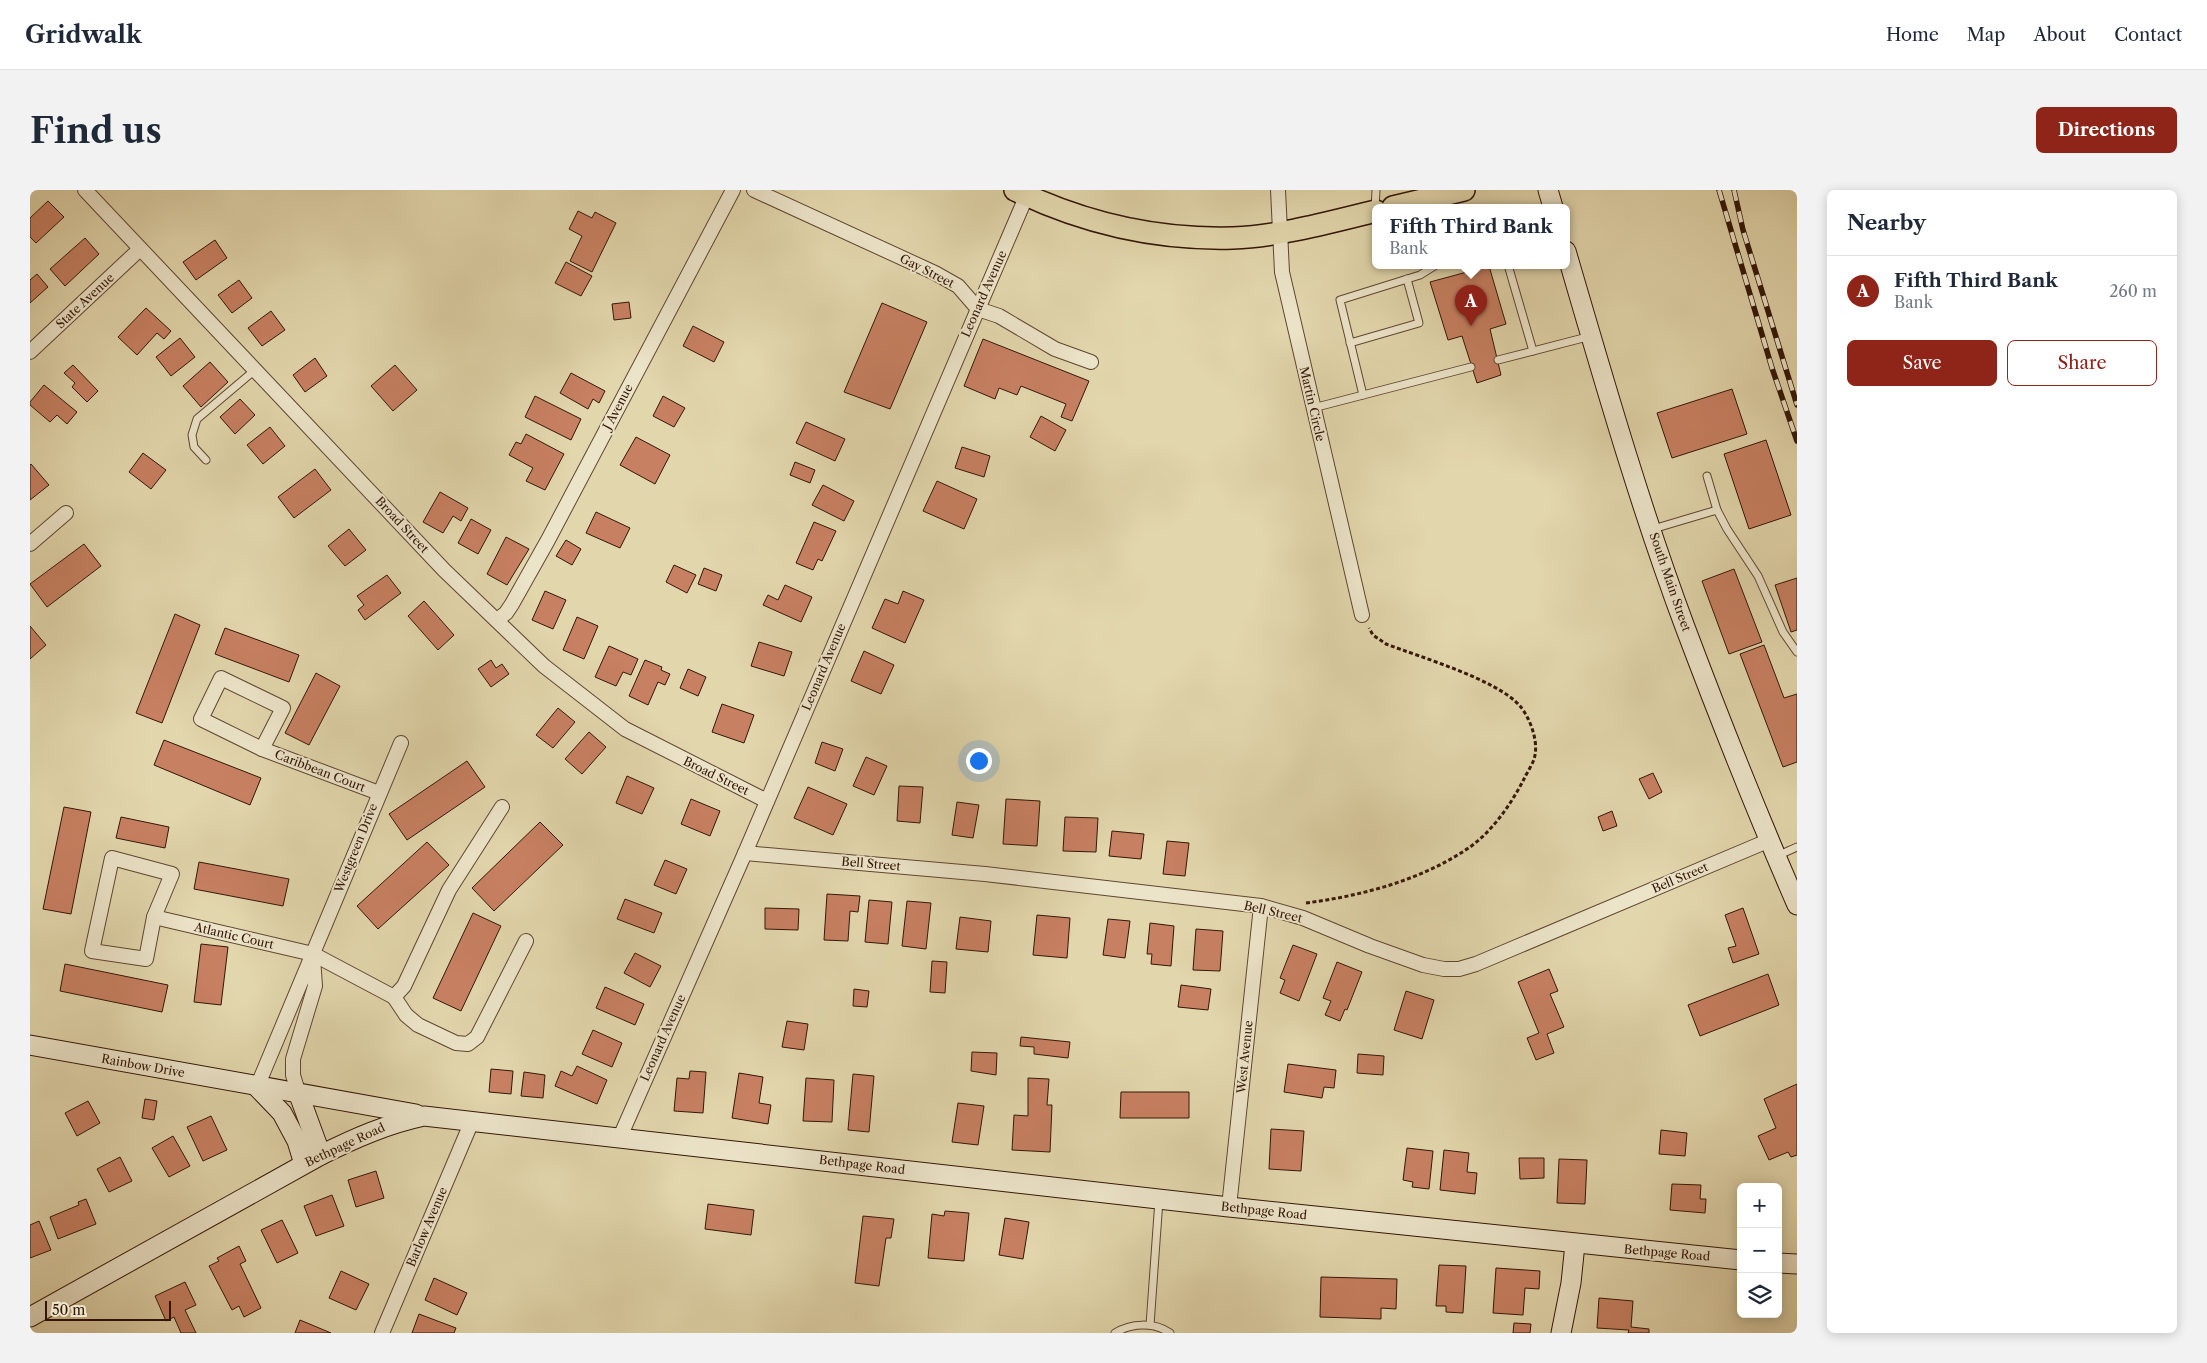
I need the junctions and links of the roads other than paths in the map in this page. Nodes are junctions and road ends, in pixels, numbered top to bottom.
1 (85, 190) edge
2 (733, 190) edge
3 (754, 190) edge
4 (1278, 190) edge
5 (1376, 190) edge
6 (1462, 190) edge
7 (1548, 190) edge
8 (1024, 192) edge
9 (1380, 204) edge
10 (1405, 204) edge
11 (1552, 204) edge
12 (1372, 212) edge
13 (1279, 232) junction
14 (140, 249) junction
15 (1570, 265) edge
16 (1430, 269) edge
17 (1509, 269) edge
18 (1407, 279) junction
19 (978, 309) junction
20 (1591, 336) junction
21 (1350, 344) junction
22 (1533, 351) junction
23 (30, 352) edge
24 (1498, 360) dead end
25 (1092, 362) dead end
26 (1471, 367) dead end
27 (256, 369) junction
28 (1363, 395) junction
29 (1313, 408) junction
30 (206, 460) dead end
31 (1707, 476) dead end
32 (1717, 510) junction
33 (66, 513) dead end
34 (1652, 529) junction
35 (30, 544) edge
36 (1362, 615) road end
37 (497, 620) junction
38 (1797, 652) edge
39 (401, 743) dead end
40 (262, 749) junction
41 (379, 793) junction
42 (767, 801) junction
43 (502, 807) dead end
44 (1797, 847) edge
45 (1773, 848) junction
46 (744, 853) junction
47 (1797, 905) edge
48 (1261, 906) junction
49 (154, 917) junction
50 (526, 941) dead end
51 (313, 954) junction
52 (394, 996) junction
53 (30, 1046) edge
54 (257, 1087) junction
55 (298, 1095) junction
56 (424, 1116) junction
57 (472, 1121) junction
58 (620, 1137) junction
59 (313, 1159) junction
60 (1159, 1199) junction
61 (1229, 1207) junction
62 (1575, 1244) junction
63 (1737, 1260) edge
64 (1782, 1263) edge
65 (1797, 1264) edge
66 (30, 1317) edge
67 (1150, 1325) junction
68 (382, 1333) edge
69 (1115, 1333) edge
70 (1170, 1333) edge
71 (1561, 1333) edge

1 - 14 street, Broad Street
2 - 37 street, J Avenue
3 - 19 street, Gay Street
4 - 13 street, Martin Circle
5 - 9 lane
6 - 10 main road
7 - 11 main road
8 - 13 main road
8 - 19 street, Leonard Avenue
12 - 13 main road
13 - 29 street, Martin Circle
14 - 23 street, State Avenue
14 - 27 street, Broad Street
15 - 20 main road, South Main Street
16 - 18 lane
17 - 22 lane
18 - 21 lane
18 - 21 lane
19 - 25 street, Gay Street
19 - 42 street, Leonard Avenue
20 - 22 lane
20 - 34 main road, South Main Street
21 - 28 lane
22 - 24 lane
26 - 28 lane
27 - 30 lane
27 - 37 street, Broad Street
28 - 29 lane
29 - 36 street, Martin Circle
31 - 32 lane
32 - 34 lane
32 - 38 lane
33 - 35 street
34 - 45 main road, South Main Street
37 - 42 street, Broad Street
39 - 41 street, Westgreen Drive
40 - 40 street, Caribbean Court
40 - 41 street, Caribbean Court
41 - 51 street, Westgreen Drive
42 - 46 street, Leonard Avenue
43 - 52 street
44 - 45 lane
45 - 47 main road, South Main Street
45 - 48 street, Bell Street
46 - 48 street, Bell Street
46 - 58 street, Leonard Avenue
48 - 61 street, West Avenue
49 - 49 street
49 - 51 street, Atlantic Court
50 - 52 street
51 - 52 street, Atlantic Court
51 - 54 street, Westgreen Drive
51 - 55 street, Westgreen Drive
53 - 54 main road, Rainbow Drive
54 - 55 main road, Rainbow Drive
54 - 59 main road
55 - 56 main road, Rainbow Drive
55 - 59 main road
56 - 57 main road, Bethpage Road
56 - 59 main road, Bethpage Road
57 - 58 main road, Bethpage Road
57 - 68 street, Barlow Avenue
58 - 60 main road, Bethpage Road
59 - 66 main road, Bethpage Road
60 - 61 main road, Bethpage Road
60 - 67 lane
61 - 62 main road, Bethpage Road
62 - 63 main road, Bethpage Road
62 - 71 main road
64 - 65 main road
67 - 69 lane
67 - 70 lane

